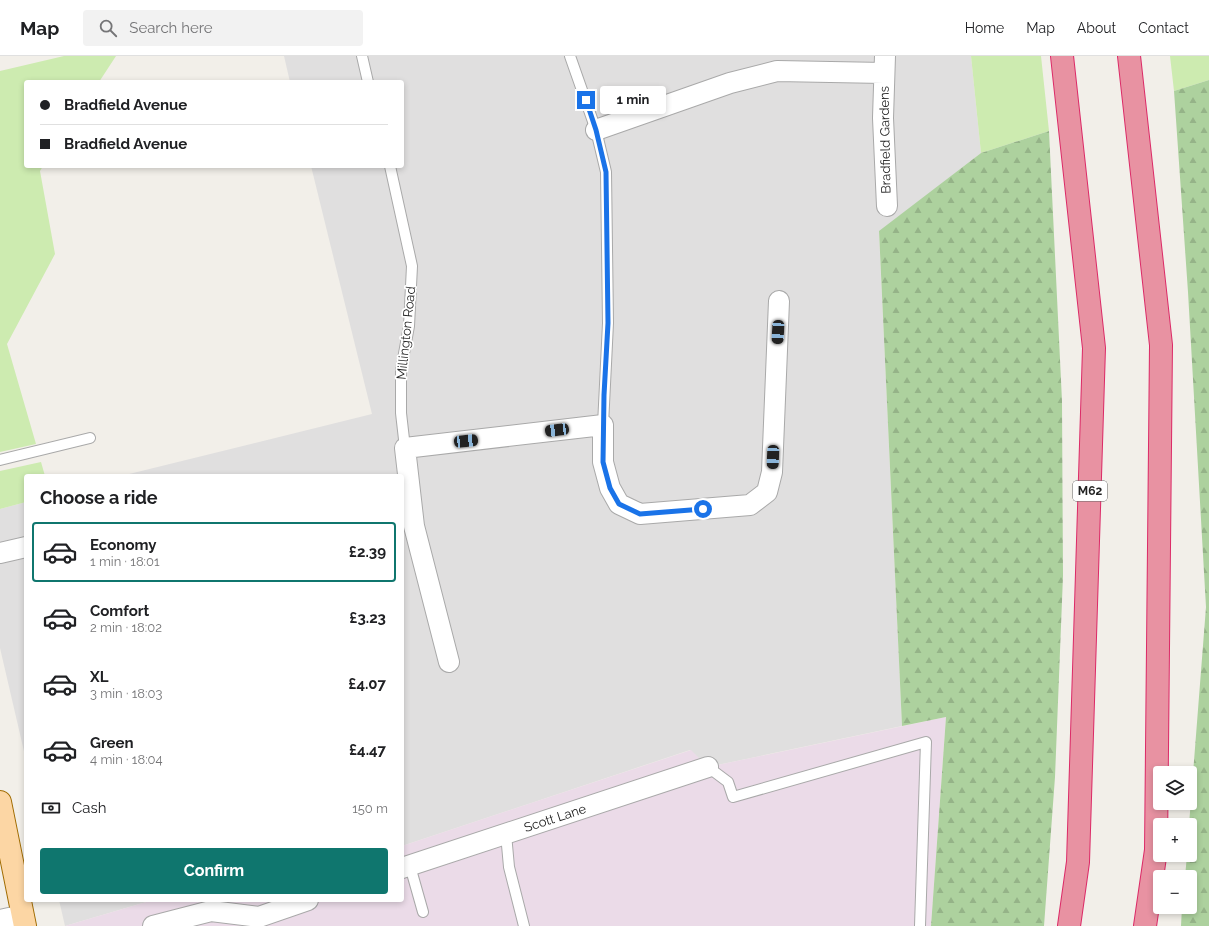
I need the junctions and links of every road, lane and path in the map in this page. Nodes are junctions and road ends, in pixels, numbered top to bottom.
1 (362, 56) edge
2 (570, 56) edge
3 (1062, 56) edge
4 (1129, 56) edge
5 (885, 65) edge
6 (368, 80) edge
7 (596, 130) junction
8 (390, 168) edge
9 (887, 206) dead end
10 (779, 301) dead end
11 (603, 425) junction
12 (90, 438) dead end
13 (405, 448) junction
14 (0, 460) edge
15 (408, 527) edge
16 (24, 547) edge
17 (0, 552) edge
18 (449, 662) dead end
19 (708, 767) joint
20 (0, 802) edge
21 (506, 834) junction
22 (406, 867) edge
23 (303, 902) edge
24 (423, 912) dead end
25 (0, 920) edge
26 (24, 920) edge
27 (260, 921) edge
28 (153, 926) edge
29 (524, 926) edge
30 (920, 926) edge
31 (1068, 926) edge
32 (1145, 926) edge

1 - 6 lane
2 - 7 lane
3 - 31 highway, M62
4 - 32 highway
5 - 7 street, Bradfield Gardens
5 - 9 street, Bradfield Gardens
7 - 11 lane
8 - 13 lane, Millington Road
10 - 11 street
11 - 13 street
12 - 14 lane
13 - 15 street, Millington Road
15 - 18 street, Millington Road
16 - 17 street
19 - 21 street, Scott Lane
19 - 30 lane
20 - 26 main road
21 - 22 street, Scott Lane
21 - 29 lane
22 - 24 lane
23 - 27 street
25 - 26 street
27 - 28 street

